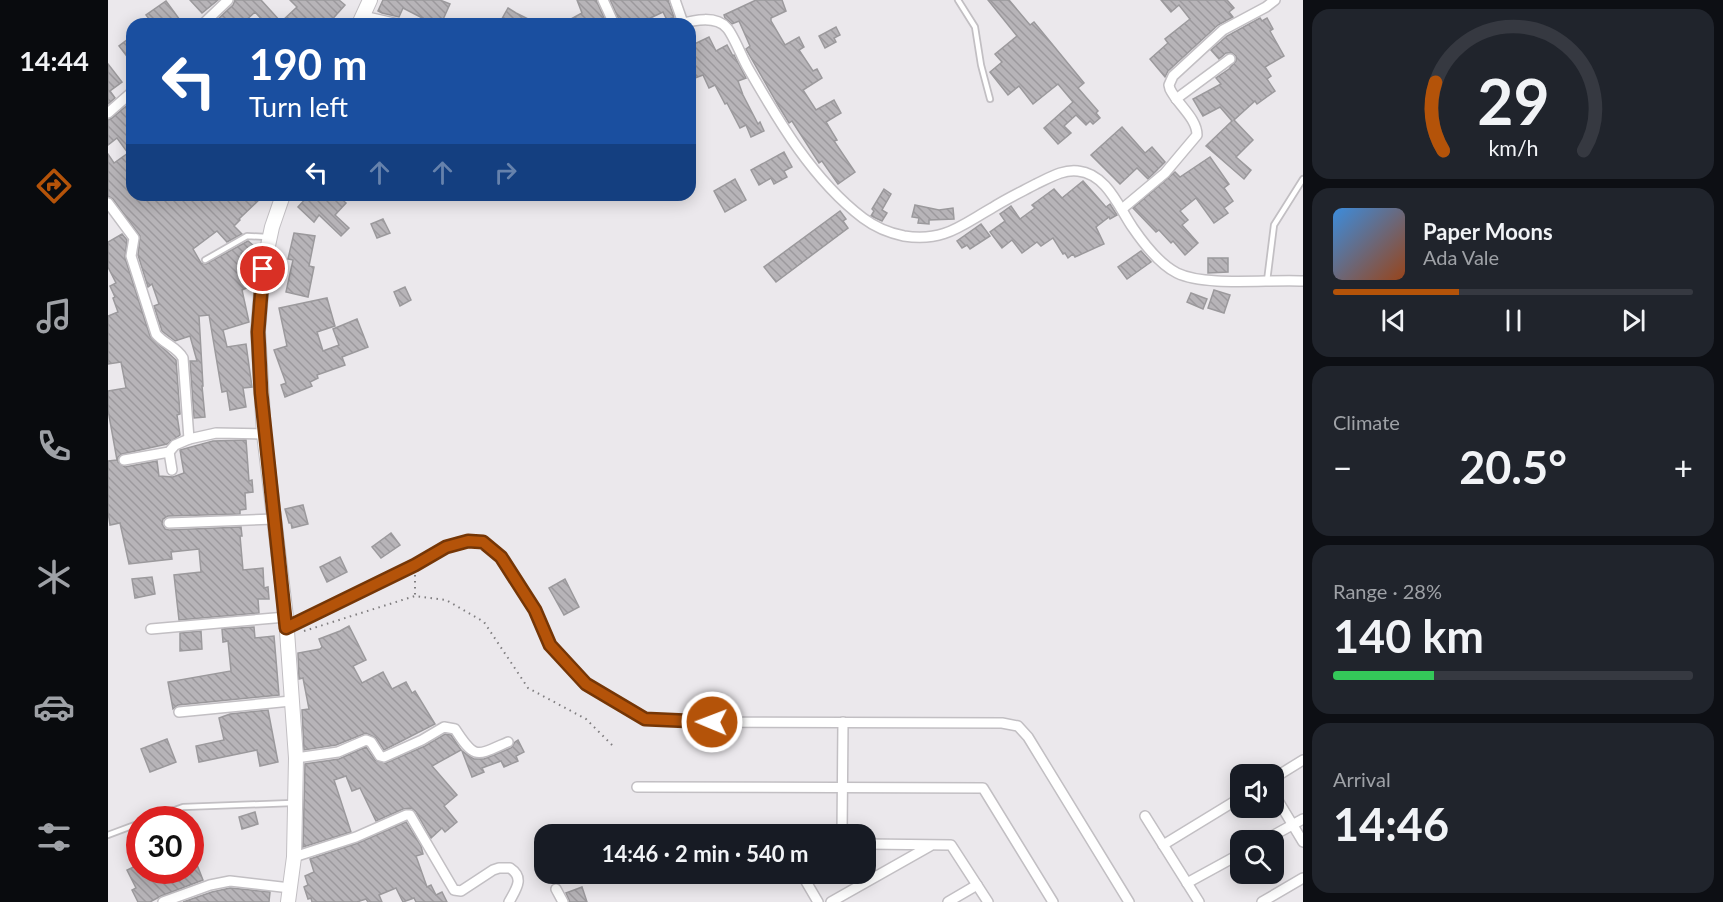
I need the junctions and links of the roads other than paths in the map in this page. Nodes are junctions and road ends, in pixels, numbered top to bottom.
1 (228, 0) edge
2 (370, 0) edge
3 (603, 0) edge
4 (675, 0) edge
5 (958, 0) edge
6 (1275, 0) edge
7 (209, 18) edge
8 (362, 18) edge
9 (611, 18) edge
10 (680, 18) edge
11 (696, 20) edge
12 (1230, 59) dead end
13 (990, 99) dead end
14 (1176, 99) junction
15 (126, 102) edge
16 (108, 113) edge
17 (1303, 179) edge
18 (281, 201) edge
19 (108, 203) edge
20 (1122, 209) junction
21 (269, 237) junction
22 (205, 260) dead end
23 (1266, 281) junction
24 (1303, 281) edge
25 (264, 434) junction
26 (189, 439) junction
27 (169, 452) junction
28 (124, 460) dead end
29 (172, 470) dead end
30 (274, 519) junction
31 (169, 523) dead end
32 (286, 627) junction
33 (151, 629) dead end
34 (291, 701) junction
35 (178, 712) dead end
36 (843, 722) junction
37 (508, 742) dead end
38 (296, 758) junction
39 (1303, 760) edge
40 (1284, 772) edge
41 (637, 787) dead end
42 (843, 788) junction
43 (295, 802) junction
44 (1230, 804) edge
45 (204, 806) edge
46 (1284, 810) edge
47 (1146, 816) dead end
48 (1303, 819) edge
49 (842, 824) edge
50 (1293, 825) junction
51 (126, 828) edge
52 (1284, 830) edge
53 (108, 835) edge
54 (1303, 842) edge
55 (876, 844) edge
56 (932, 845) junction
57 (1163, 845) junction
58 (294, 857) junction
59 (1230, 860) edge
60 (1303, 878) edge
61 (807, 884) edge
62 (1187, 884) junction
63 (977, 885) junction
64 (556, 889) dead end
65 (289, 895) edge
66 (163, 902) edge
67 (509, 902) edge
68 (562, 902) edge
69 (818, 902) edge
70 (831, 902) edge
71 (948, 902) edge
72 (988, 902) edge
73 (1053, 902) edge
74 (1129, 902) edge
75 (1199, 902) edge
76 (1262, 902) edge

1 - 7 street
2 - 8 main road
3 - 9 street
4 - 10 street
5 - 13 lane
6 - 14 street
11 - 20 street
12 - 14 street
14 - 20 street
15 - 16 street
17 - 23 lane
18 - 21 main road
19 - 26 street
20 - 23 street
21 - 22 lane
21 - 25 main road
23 - 24 street
25 - 26 street
25 - 30 main road
26 - 27 street
27 - 28 street
27 - 29 street
30 - 31 street
30 - 32 main road
32 - 33 street
32 - 34 main road
32 - 36 street
34 - 35 street
34 - 38 main road
36 - 42 street
36 - 74 street
37 - 38 street
38 - 43 main road
39 - 40 street
41 - 42 street
42 - 49 street
42 - 73 street
43 - 45 lane
43 - 58 main road
44 - 57 street
46 - 50 street
47 - 57 street
48 - 50 street
50 - 52 street
50 - 54 street
51 - 53 lane
55 - 56 street
56 - 63 street
56 - 70 street
57 - 62 street
58 - 65 main road
58 - 67 street
59 - 62 street
60 - 76 street
61 - 69 street
62 - 75 street
63 - 71 street
63 - 72 street
64 - 68 street
65 - 66 street

